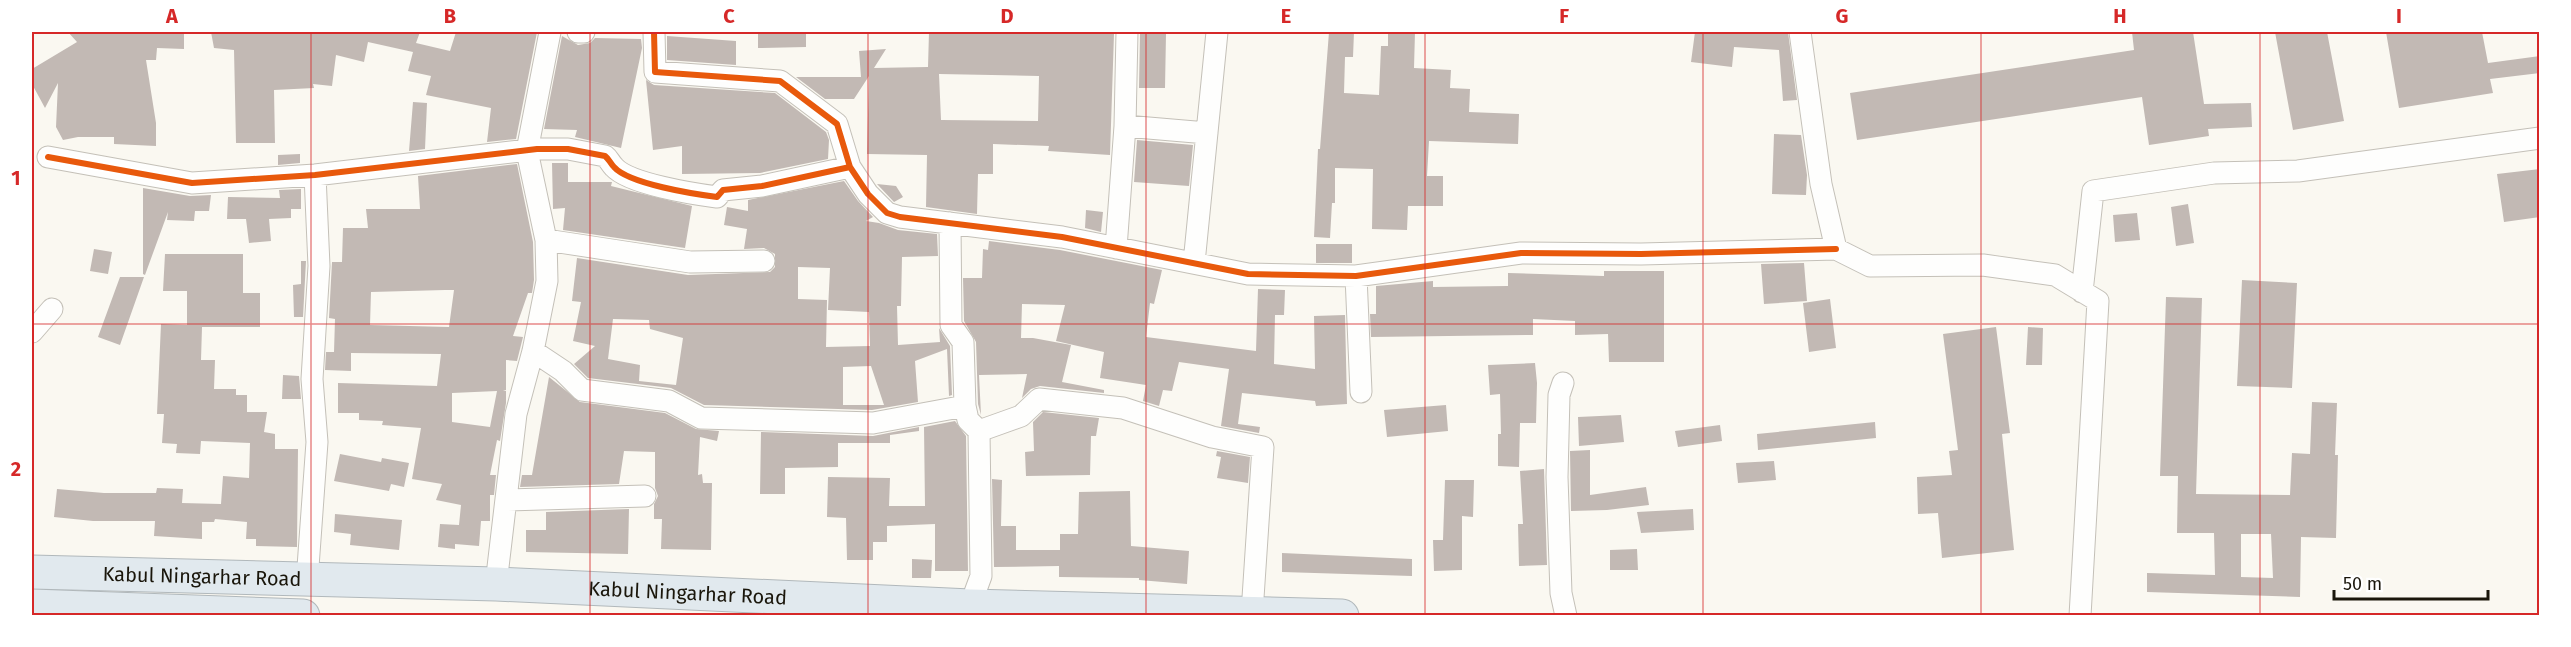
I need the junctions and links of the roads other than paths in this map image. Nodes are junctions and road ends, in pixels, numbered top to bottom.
1 (550, 32) edge
2 (578, 32) edge
3 (584, 32) edge
4 (654, 32) edge
5 (1127, 32) edge
6 (1217, 32) edge
7 (1800, 32) edge
8 (1125, 126) junction
9 (1207, 134) junction
10 (2540, 138) edge
11 (527, 151) junction
12 (48, 157) dead end
13 (850, 167) junction
14 (315, 175) junction
15 (950, 223) junction
16 (546, 240) junction
17 (1116, 248) junction
18 (1836, 249) junction
19 (764, 261) dead end
20 (1194, 263) junction
21 (1356, 276) junction
22 (2082, 292) junction
23 (52, 309) dead end
24 (32, 332) edge
25 (534, 351) junction
26 (1563, 383) dead end
27 (1361, 392) dead end
28 (965, 406) junction
29 (979, 431) junction
30 (645, 496) dead end
31 (506, 500) junction
32 (32, 572) edge
33 (307, 581) junction
34 (496, 584) junction
35 (32, 606) edge
36 (970, 606) junction
37 (97, 612) edge
38 (1252, 613) junction
39 (303, 615) edge
40 (1342, 615) edge
41 (1566, 615) edge
42 (2080, 615) edge

1 - 11 street
2 - 3 street
4 - 13 street
5 - 8 street
6 - 9 street
7 - 18 street
8 - 9 street
8 - 17 street
9 - 20 street
10 - 22 street
11 - 13 street
11 - 14 street
11 - 16 street
12 - 14 street
13 - 15 street
14 - 33 street
15 - 17 street
15 - 28 street
16 - 19 street
16 - 25 street
17 - 20 street
18 - 21 street
18 - 22 street
20 - 21 street
21 - 27 street
22 - 42 street
23 - 24 street
25 - 28 street
25 - 31 street
26 - 41 street
28 - 29 street
29 - 36 street
29 - 38 street
30 - 31 street
31 - 34 street
32 - 33 highway, Kabul Ningarhar Road
33 - 34 highway, Kabul Ningarhar Road
34 - 36 highway, Kabul Ningarhar Road
35 - 37 highway, Kabul Ningarhar Road
36 - 38 highway, Kabul Ningarhar Road
37 - 39 highway, Kabul Ningarhar Road
38 - 40 highway, Kabul Ningarhar Road

